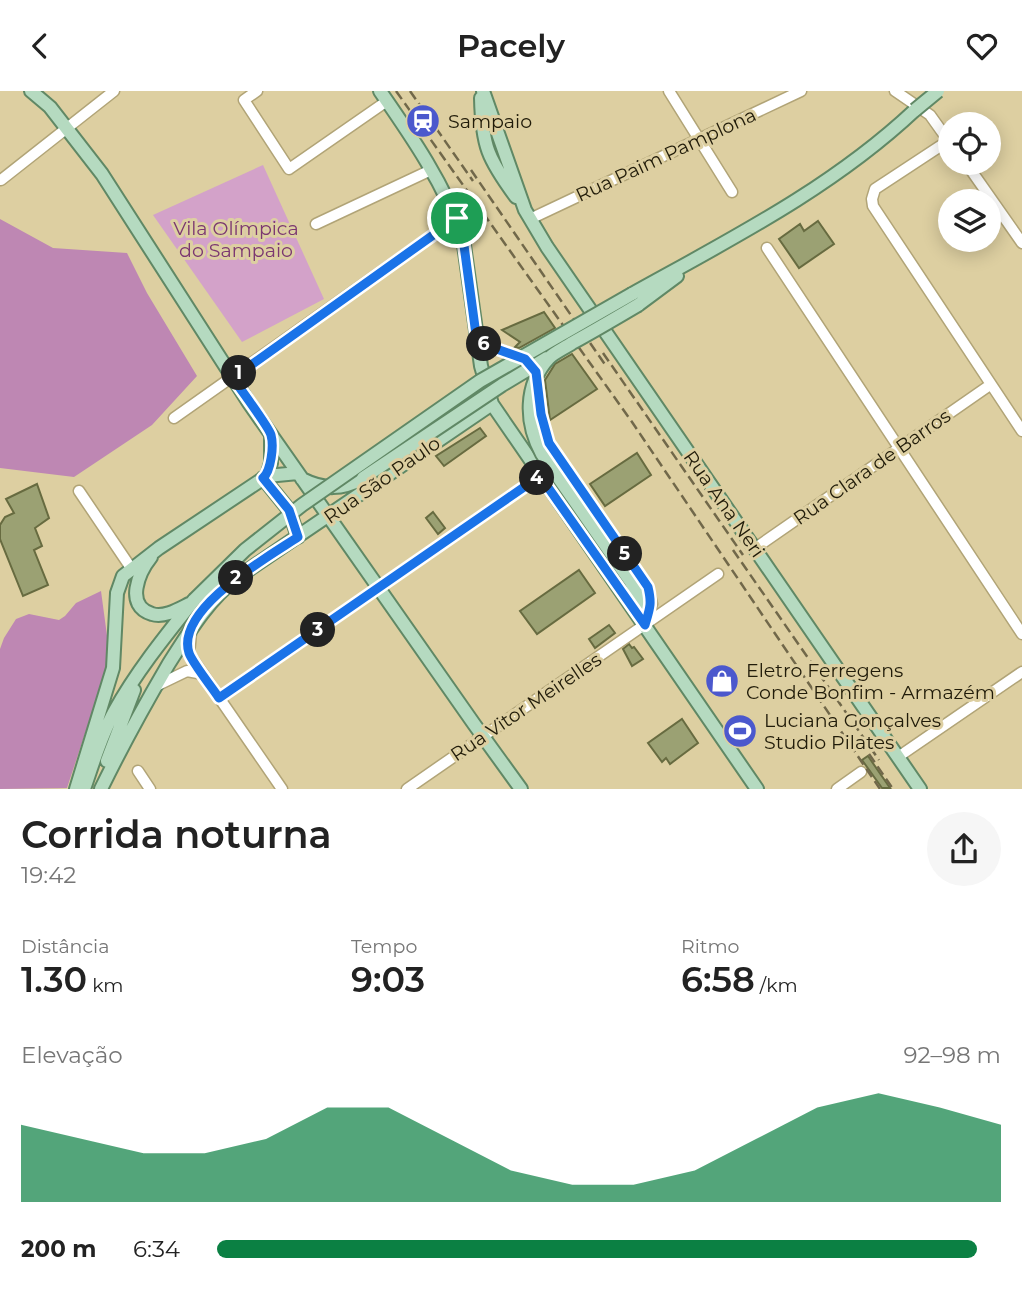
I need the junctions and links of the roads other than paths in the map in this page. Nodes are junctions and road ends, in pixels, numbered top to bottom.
1 (31, 91) edge
2 (114, 91) edge
3 (257, 91) edge
4 (482, 91) edge
5 (668, 91) edge
6 (801, 91) edge
7 (895, 91) edge
8 (929, 91) edge
9 (938, 91) edge
10 (383, 96) edge
11 (915, 110) junction
12 (938, 126) edge
13 (67, 128) junction
14 (700, 141) junction
15 (938, 149) edge
16 (431, 170) junction
17 (974, 175) edge
18 (1, 180) edge
19 (732, 192) dead end
20 (527, 214) junction
21 (457, 218) junction
22 (316, 224) dead end
23 (1022, 243) edge
24 (766, 248) dead end
25 (635, 299) junction
26 (477, 342) junction
27 (550, 356) junction
28 (233, 378) junction
29 (990, 385) junction
30 (492, 404) junction
31 (174, 418) dead end
32 (1022, 431) edge
33 (271, 434) junction
34 (900, 448) junction
35 (300, 476) junction
36 (540, 476) junction
37 (265, 477) junction
38 (79, 491) dead end
39 (328, 517) junction
40 (298, 537) junction
41 (159, 548) junction
42 (754, 549) junction
43 (131, 568) junction
44 (718, 574) dead end
45 (379, 589) junction
46 (194, 601) junction
47 (646, 620) junction
48 (192, 628) junction
49 (1022, 634) edge
50 (143, 668) junction
51 (1022, 672) edge
52 (203, 674) junction
53 (156, 686) junction
54 (219, 698) junction
55 (483, 737) junction
56 (898, 757) junction
57 (138, 771) dead end
58 (861, 772) dead end
59 (76, 789) edge
60 (84, 789) edge
61 (100, 789) edge
62 (150, 789) edge
63 (282, 789) edge
64 (407, 789) edge
65 (522, 789) edge
66 (757, 789) edge
67 (837, 789) edge
68 (920, 789) edge

1 - 13 main road
2 - 13 street
3 - 10 street
4 - 20 main road, Rua Ana Neri
5 - 14 street
6 - 14 street, Rua Paim Pamplona
7 - 12 street
8 - 11 main road, bridge
9 - 11 main road, bridge
10 - 16 main road
11 - 25 main road
13 - 18 street
13 - 28 main road
14 - 19 street
14 - 20 street, Rua Paim Pamplona
15 - 29 street
16 - 21 main road
16 - 22 street
17 - 23 street
20 - 42 main road, Rua Ana Neri
21 - 26 main road
21 - 28 street
24 - 34 street
25 - 27 main road, bridge
25 - 46 main road, bridge
26 - 30 main road
26 - 47 street
27 - 35 main road, bridge
27 - 47 main road, bridge
28 - 31 street
28 - 33 main road
29 - 32 street
29 - 34 street, Rua Clara de Barros
30 - 36 main road
30 - 39 main road, Rua São Paulo
33 - 35 main road
33 - 37 main road
34 - 42 street, Rua Clara de Barros
34 - 49 street
35 - 37 main road
35 - 39 main road
36 - 45 street
36 - 47 main road
37 - 40 main road
37 - 41 main road
38 - 43 street
39 - 40 main road, Rua São Paulo
39 - 45 main road
40 - 48 main road, Rua São Paulo
41 - 43 main road
41 - 46 main road
42 - 56 main road, Rua Ana Neri
43 - 59 main road
44 - 47 street, Rua Vitor Meirelles
45 - 54 street
45 - 55 main road
46 - 50 main road
47 - 55 street, Rua Vitor Meirelles
47 - 66 main road
48 - 52 street
48 - 53 main road, Rua São Paulo
50 - 60 main road
50 - 61 main road
51 - 56 street
52 - 53 street
52 - 54 street
53 - 61 main road, Rua São Paulo
54 - 63 street
55 - 64 street, Rua Vitor Meirelles
55 - 65 main road
56 - 68 main road, Rua Ana Neri
57 - 62 street
58 - 67 street

